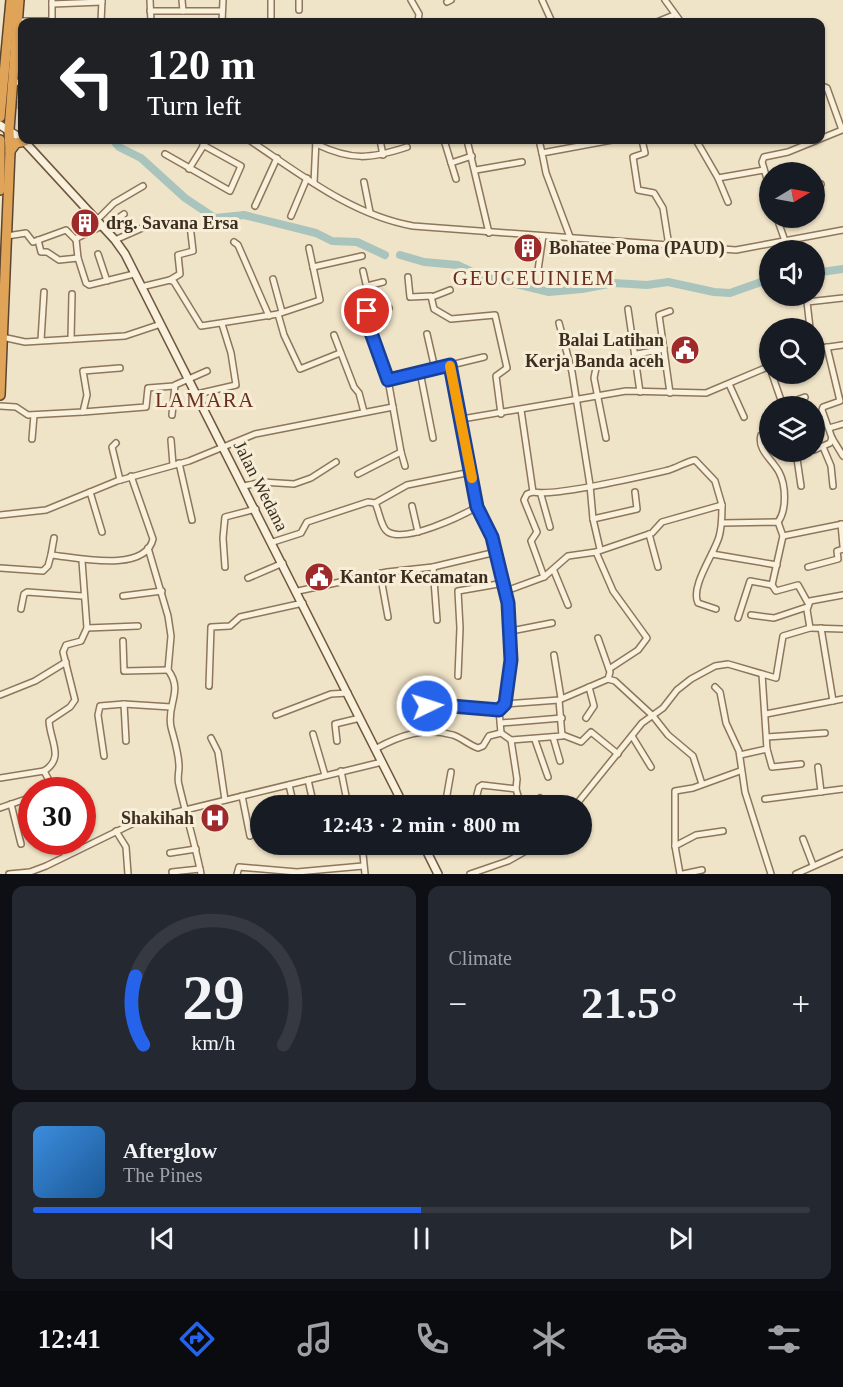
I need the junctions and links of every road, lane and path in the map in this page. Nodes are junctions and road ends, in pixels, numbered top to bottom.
1 (10, 0) edge
2 (19, 0) edge
3 (150, 0) edge
4 (182, 0) edge
5 (223, 0) edge
6 (271, 0) edge
7 (299, 0) edge
8 (411, 0) edge
9 (542, 0) edge
10 (665, 0) edge
11 (102, 1) edge
12 (52, 2) edge
13 (299, 9) dead end
14 (150, 11) junction
15 (183, 11) junction
16 (222, 11) junction
17 (674, 15) junction
18 (18, 18) edge
19 (52, 18) edge
20 (101, 18) edge
21 (151, 18) edge
22 (222, 18) edge
23 (271, 18) edge
24 (418, 18) edge
25 (550, 18) edge
26 (667, 18) edge
27 (677, 18) edge
28 (18, 21) edge
29 (4, 31) edge
30 (9, 84) junction
31 (18, 84) edge
32 (825, 88) edge
33 (4, 111) edge
34 (4, 127) edge
35 (843, 131) edge
36 (18, 136) edge
37 (825, 138) edge
38 (0, 140) edge
39 (18, 142) edge
40 (28, 144) edge
41 (203, 144) edge
42 (209, 144) edge
43 (255, 144) edge
44 (316, 144) edge
45 (320, 144) edge
46 (381, 144) edge
47 (445, 144) edge
48 (468, 144) edge
49 (540, 144) edge
50 (590, 144) edge
51 (643, 144) edge
52 (698, 144) edge
53 (809, 144) edge
54 (407, 147) dead end
55 (10, 151) junction
56 (542, 153) junction
57 (165, 154) dead end
58 (383, 155) junction
59 (472, 156) junction
60 (277, 158) junction
61 (522, 162) dead end
62 (764, 162) edge
63 (451, 163) junction
64 (189, 169) junction
65 (476, 170) junction
66 (759, 171) edge
67 (0, 173) edge
68 (307, 178) junction
69 (718, 178) junction
70 (456, 179) dead end
71 (364, 182) dead end
72 (314, 183) junction
73 (143, 186) dead end
74 (0, 190) edge
75 (728, 202) dead end
76 (255, 206) dead end
77 (370, 212) junction
78 (124, 214) dead end
79 (291, 216) dead end
80 (96, 220) junction
81 (149, 225) dead end
82 (190, 225) dead end
83 (103, 227) junction
84 (843, 230) edge
85 (489, 233) junction
86 (7, 236) junction
87 (543, 236) junction
88 (570, 237) junction
89 (76, 239) junction
90 (38, 240) junction
91 (115, 240) junction
92 (789, 240) edge
93 (234, 242) dead end
94 (669, 246) junction
95 (759, 246) edge
96 (309, 248) dead end
97 (98, 254) dead end
98 (362, 256) dead end
99 (78, 258) junction
100 (313, 267) junction
101 (538, 270) dead end
102 (363, 271) dead end
103 (135, 274) junction
104 (408, 277) dead end
105 (273, 279) dead end
106 (170, 280) junction
107 (107, 281) junction
108 (383, 282) dead end
109 (367, 286) junction
110 (141, 287) junction
111 (450, 290) dead end
112 (44, 292) dead end
113 (72, 294) dead end
114 (432, 297) junction
115 (843, 298) edge
116 (389, 308) dead end
117 (628, 309) dead end
118 (372, 310) junction
119 (670, 311) dead end
120 (280, 313) junction
121 (269, 315) junction
122 (809, 318) edge
123 (559, 323) dead end
124 (161, 324) junction
125 (222, 324) junction
126 (427, 334) dead end
127 (334, 335) dead end
128 (2, 337) junction
129 (71, 339) junction
130 (41, 340) junction
131 (843, 345) edge
132 (827, 347) joint
133 (664, 350) junction
134 (340, 353) junction
135 (637, 354) junction
136 (484, 357) dead end
137 (597, 363) dead end
138 (450, 365) junction
139 (120, 368) dead end
140 (435, 369) junction
141 (759, 370) edge
142 (207, 371) dead end
143 (420, 372) junction
144 (189, 378) junction
145 (388, 380) junction
146 (729, 384) junction
147 (174, 386) junction
148 (640, 392) junction
149 (670, 393) junction
150 (197, 394) junction
151 (0, 395) edge
152 (597, 396) junction
153 (577, 399) junction
154 (0, 406) edge
155 (393, 407) junction
156 (521, 410) junction
157 (82, 412) junction
158 (364, 412) junction
159 (501, 414) junction
160 (34, 415) junction
161 (172, 415) dead end
162 (744, 417) dead end
163 (462, 419) junction
164 (843, 424) edge
165 (829, 428) junction
166 (433, 438) dead end
167 (606, 438) dead end
168 (832, 438) junction
169 (32, 439) dead end
170 (171, 440) dead end
171 (116, 443) dead end
172 (825, 445) edge
173 (224, 448) junction
174 (401, 452) junction
175 (825, 452) edge
176 (843, 456) edge
177 (336, 462) dead end
178 (771, 462) edge
179 (800, 462) edge
180 (176, 464) junction
181 (405, 466) dead end
182 (471, 472) junction
183 (358, 474) dead end
184 (131, 476) junction
185 (120, 480) junction
186 (590, 485) junction
187 (244, 486) junction
188 (801, 486) dead end
189 (833, 486) dead end
190 (90, 492) junction
191 (533, 492) junction
192 (635, 492) dead end
193 (541, 495) junction
194 (375, 503) junction
195 (722, 505) junction
196 (412, 506) dead end
197 (477, 507) junction
198 (256, 509) junction
199 (0, 515) edge
200 (592, 519) junction
201 (192, 520) dead end
202 (778, 522) junction
203 (722, 523) junction
204 (842, 524) edge
205 (550, 527) dead end
206 (102, 532) dead end
207 (418, 532) junction
208 (649, 534) junction
209 (783, 536) junction
210 (54, 538) dead end
211 (273, 542) junction
212 (843, 547) edge
213 (148, 548) junction
214 (598, 550) junction
215 (496, 552) junction
216 (712, 554) junction
217 (51, 555) junction
218 (82, 561) junction
219 (283, 563) junction
220 (777, 565) junction
221 (0, 567) edge
222 (225, 567) dead end
223 (433, 567) junction
224 (658, 567) dead end
225 (808, 567) dead end
226 (554, 571) junction
227 (380, 573) junction
228 (544, 577) junction
229 (248, 578) dead end
230 (504, 583) junction
231 (772, 585) junction
232 (162, 591) junction
233 (298, 591) junction
234 (506, 591) junction
235 (82, 596) junction
236 (123, 596) dead end
237 (843, 596) edge
238 (303, 603) junction
239 (568, 605) dead end
240 (807, 605) junction
241 (21, 609) dead end
242 (717, 609) dead end
243 (751, 615) dead end
244 (388, 617) dead end
245 (738, 618) dead end
246 (437, 620) dead end
247 (552, 623) dead end
248 (138, 626) dead end
249 (87, 628) junction
250 (810, 628) junction
251 (821, 628) junction
252 (843, 629) edge
253 (511, 631) junction
254 (598, 638) dead end
255 (123, 641) dead end
256 (554, 655) dead end
257 (66, 662) junction
258 (609, 669) junction
259 (168, 670) junction
260 (762, 674) junction
261 (458, 676) dead end
262 (608, 679) junction
263 (209, 686) dead end
264 (589, 687) junction
265 (715, 687) dead end
266 (348, 693) junction
267 (0, 694) edge
268 (560, 699) junction
269 (843, 699) edge
270 (832, 701) junction
271 (124, 704) junction
272 (505, 704) junction
273 (171, 707) junction
274 (499, 710) junction
275 (766, 714) junction
276 (276, 715) dead end
277 (653, 716) junction
278 (360, 718) junction
279 (562, 718) junction
280 (586, 718) dead end
281 (501, 723) junction
282 (430, 732) junction
283 (501, 733) junction
284 (825, 733) dead end
285 (313, 734) dead end
286 (563, 735) junction
287 (632, 736) junction
288 (553, 737) junction
289 (767, 737) junction
290 (211, 738) dead end
291 (511, 740) junction
292 (534, 740) junction
293 (126, 741) dead end
294 (337, 741) dead end
295 (375, 749) junction
296 (767, 749) junction
297 (618, 754) junction
298 (740, 755) junction
299 (104, 756) dead end
300 (560, 761) dead end
301 (382, 762) junction
302 (801, 764) dead end
303 (651, 767) dead end
304 (818, 767) dead end
305 (44, 771) junction
306 (341, 771) junction
307 (740, 771) junction
308 (451, 772) dead end
309 (325, 775) junction
310 (47, 777) edge
311 (548, 777) dead end
312 (0, 778) edge
313 (308, 780) junction
314 (702, 784) junction
315 (289, 785) junction
316 (516, 789) junction
317 (843, 789) edge
318 (821, 792) junction
319 (291, 795) edge
320 (311, 795) edge
321 (346, 795) edge
322 (398, 795) edge
323 (447, 795) edge
324 (478, 795) edge
325 (518, 795) edge
326 (584, 795) edge
327 (243, 796) junction
328 (765, 799) dead end
329 (225, 800) junction
330 (18, 801) edge
331 (11, 804) junction
332 (0, 808) edge
333 (188, 810) junction
334 (116, 831) junction
335 (723, 831) dead end
336 (18, 832) edge
337 (250, 836) dead end
338 (803, 839) dead end
339 (675, 846) junction
340 (196, 849) junction
341 (170, 852) dead end
342 (843, 854) edge
343 (362, 855) edge
344 (428, 855) edge
345 (519, 855) edge
346 (66, 856) joint
347 (813, 865) junction
348 (363, 866) junction
349 (702, 870) dead end
350 (172, 872) dead end
351 (201, 872) edge
352 (31, 873) edge
353 (9, 874) edge
354 (128, 874) edge
355 (237, 874) edge
356 (365, 874) edge
357 (438, 874) edge
358 (470, 874) edge
359 (682, 874) edge
360 (771, 874) edge
361 (796, 874) edge

1 - 29 highway
2 - 18 highway
3 - 14 street
4 - 15 street
5 - 16 street
6 - 23 street
7 - 13 street
8 - 24 street
9 - 25 street
10 - 17 street
11 - 12 street
11 - 20 street
12 - 19 street
14 - 15 street
14 - 21 street
15 - 16 street
16 - 22 street
17 - 26 street
17 - 27 street
28 - 30 highway
29 - 30 highway
30 - 31 street
30 - 33 highway
32 - 35 street
33 - 34 highway
34 - 36 street, Jalan Wedana
34 - 55 highway
35 - 37 street
38 - 67 highway
39 - 55 highway
40 - 80 street, Jalan Wedana
41 - 64 street
42 - 64 street
43 - 60 street
44 - 72 street
45 - 58 street
46 - 58 street
47 - 63 street
48 - 59 street
49 - 56 street
50 - 56 street
51 - 94 street
52 - 69 street
53 - 62 street
54 - 58 street
55 - 86 highway
56 - 88 street
57 - 64 street
59 - 63 street
59 - 65 street
60 - 68 street
60 - 76 street
61 - 65 street
63 - 70 street
65 - 85 street
66 - 69 street
67 - 74 highway
68 - 72 street
68 - 79 street
69 - 75 street
71 - 77 street
72 - 77 street
73 - 80 street
77 - 85 street
78 - 83 street
80 - 83 street, Jalan Wedana
81 - 91 street
82 - 106 street
83 - 89 street
83 - 91 street, Jalan Wedana
84 - 92 street
85 - 87 street
86 - 90 street
86 - 128 highway
87 - 88 street
87 - 101 street
88 - 94 street
89 - 90 street
89 - 99 street
90 - 99 street
91 - 103 street, Jalan Wedana
93 - 121 street
94 - 95 street
96 - 100 street
97 - 107 street
98 - 100 street
99 - 107 street
100 - 120 street
102 - 109 street
103 - 107 street
103 - 110 street, Jalan Wedana
104 - 114 street
105 - 120 street
106 - 110 street
106 - 125 street
108 - 109 street
109 - 118 street
110 - 124 street, Jalan Wedana
111 - 114 street
112 - 130 street
113 - 129 street
114 - 159 street
115 - 122 street
116 - 118 street
117 - 135 street
118 - 145 street
119 - 133 street
120 - 121 street
120 - 134 street
121 - 125 street
123 - 153 street
124 - 129 street
124 - 144 street, Jalan Wedana
125 - 150 street
126 - 140 street
127 - 134 street
128 - 130 street
128 - 151 highway
129 - 130 street
131 - 132 street
132 - 165 street
133 - 135 street
133 - 149 street
134 - 158 street
135 - 148 street
136 - 138 street
137 - 152 street
138 - 140 street
138 - 163 street
139 - 157 street
140 - 143 street
141 - 146 street
142 - 144 street
143 - 145 street
143 - 166 street
144 - 147 street
144 - 150 street, Jalan Wedana
145 - 155 street
146 - 149 street
146 - 162 street
147 - 157 street
147 - 161 street
148 - 149 street
148 - 152 street
150 - 173 street, Jalan Wedana
152 - 153 street
152 - 167 street
153 - 156 street
153 - 186 street
154 - 160 street
155 - 158 street
155 - 174 street
156 - 159 street
156 - 191 street
157 - 160 street
158 - 173 street
159 - 163 street
160 - 169 street
163 - 182 street
164 - 165 street
165 - 168 street
168 - 172 street
168 - 176 street
170 - 180 street
171 - 185 street
173 - 180 street
173 - 187 street, Jalan Wedana
174 - 181 street
174 - 183 street
175 - 189 street
177 - 187 street
178 - 202 street
179 - 188 street
180 - 184 street
180 - 201 street
182 - 194 street
182 - 197 street
184 - 185 street
184 - 213 street
185 - 190 street
186 - 193 street
186 - 195 street
186 - 200 street
187 - 198 street, Jalan Wedana
190 - 199 street
190 - 206 street
191 - 193 street
191 - 228 street
192 - 200 street
193 - 205 street
194 - 207 street
194 - 211 street
195 - 203 street
195 - 208 street
196 - 207 street
197 - 207 street
197 - 215 street
198 - 211 street, Jalan Wedana
198 - 222 street
200 - 214 street
202 - 203 street
202 - 209 street
203 - 216 street
204 - 209 street
204 - 212 street
208 - 214 street
208 - 224 street
209 - 220 street
210 - 217 street
211 - 219 street, Jalan Wedana
212 - 225 street
213 - 218 street
213 - 232 street
214 - 226 street
214 - 258 street
215 - 223 street
215 - 230 street
216 - 220 street
216 - 242 street
217 - 218 street
217 - 221 street
218 - 235 street
219 - 229 street
219 - 233 street, Jalan Wedana
220 - 231 street
223 - 227 street
223 - 246 street
226 - 228 street
226 - 239 street
227 - 233 street
227 - 244 street
228 - 234 street
230 - 234 street
230 - 261 street
231 - 240 street
231 - 245 street
232 - 236 street
232 - 259 street
233 - 238 street, Jalan Wedana
234 - 253 street
235 - 241 street
235 - 249 street
237 - 240 street
238 - 263 street
238 - 266 street, Jalan Wedana
240 - 243 street
240 - 250 street
247 - 253 street
248 - 249 street
249 - 257 street
250 - 251 street
250 - 260 street
251 - 252 street
251 - 270 street
253 - 272 street
254 - 258 street
255 - 259 street
256 - 268 street
257 - 267 street
257 - 305 street
258 - 262 street
259 - 273 street
260 - 275 street
260 - 277 street
262 - 264 street
262 - 277 street
264 - 268 street
264 - 280 street
265 - 298 street
266 - 276 street
266 - 278 street, Jalan Wedana
268 - 272 street
268 - 279 street
269 - 270 street
270 - 275 street
271 - 273 street
271 - 293 street
271 - 299 street
272 - 274 street
273 - 333 street
274 - 281 street
274 - 282 street
275 - 289 street
277 - 287 street
277 - 314 street
278 - 294 street
278 - 295 street, Jalan Wedana
279 - 281 street
279 - 286 street
281 - 283 street
282 - 283 street
282 - 295 street
283 - 291 street
284 - 289 street
285 - 309 street
286 - 288 street
286 - 297 street
287 - 297 street
287 - 303 street
288 - 292 street
288 - 300 street
289 - 296 street
290 - 329 street
291 - 292 street
291 - 316 street
292 - 311 street
295 - 301 street, Jalan Wedana
296 - 298 street
296 - 302 street
297 - 326 street
298 - 307 street
301 - 306 street
301 - 322 street, Jalan Wedana
304 - 318 street
305 - 310 street
305 - 312 street
306 - 309 street
306 - 321 street
307 - 314 street
307 - 360 street
308 - 323 street
309 - 313 street
313 - 315 street
313 - 320 street
314 - 339 street
315 - 319 street
315 - 327 street
316 - 324 street
316 - 325 street
317 - 318 street
318 - 328 street
327 - 329 street
327 - 337 street
329 - 333 street
330 - 331 street
331 - 332 street
331 - 336 street
333 - 334 street
333 - 340 street
334 - 346 street
334 - 354 street
335 - 339 street
338 - 347 street
339 - 359 street
340 - 341 street
340 - 351 street
342 - 347 street
343 - 348 street
344 - 357 street
345 - 358 street
346 - 352 street
347 - 361 street
348 - 355 street
348 - 356 street
349 - 359 street
350 - 351 street
352 - 353 street

